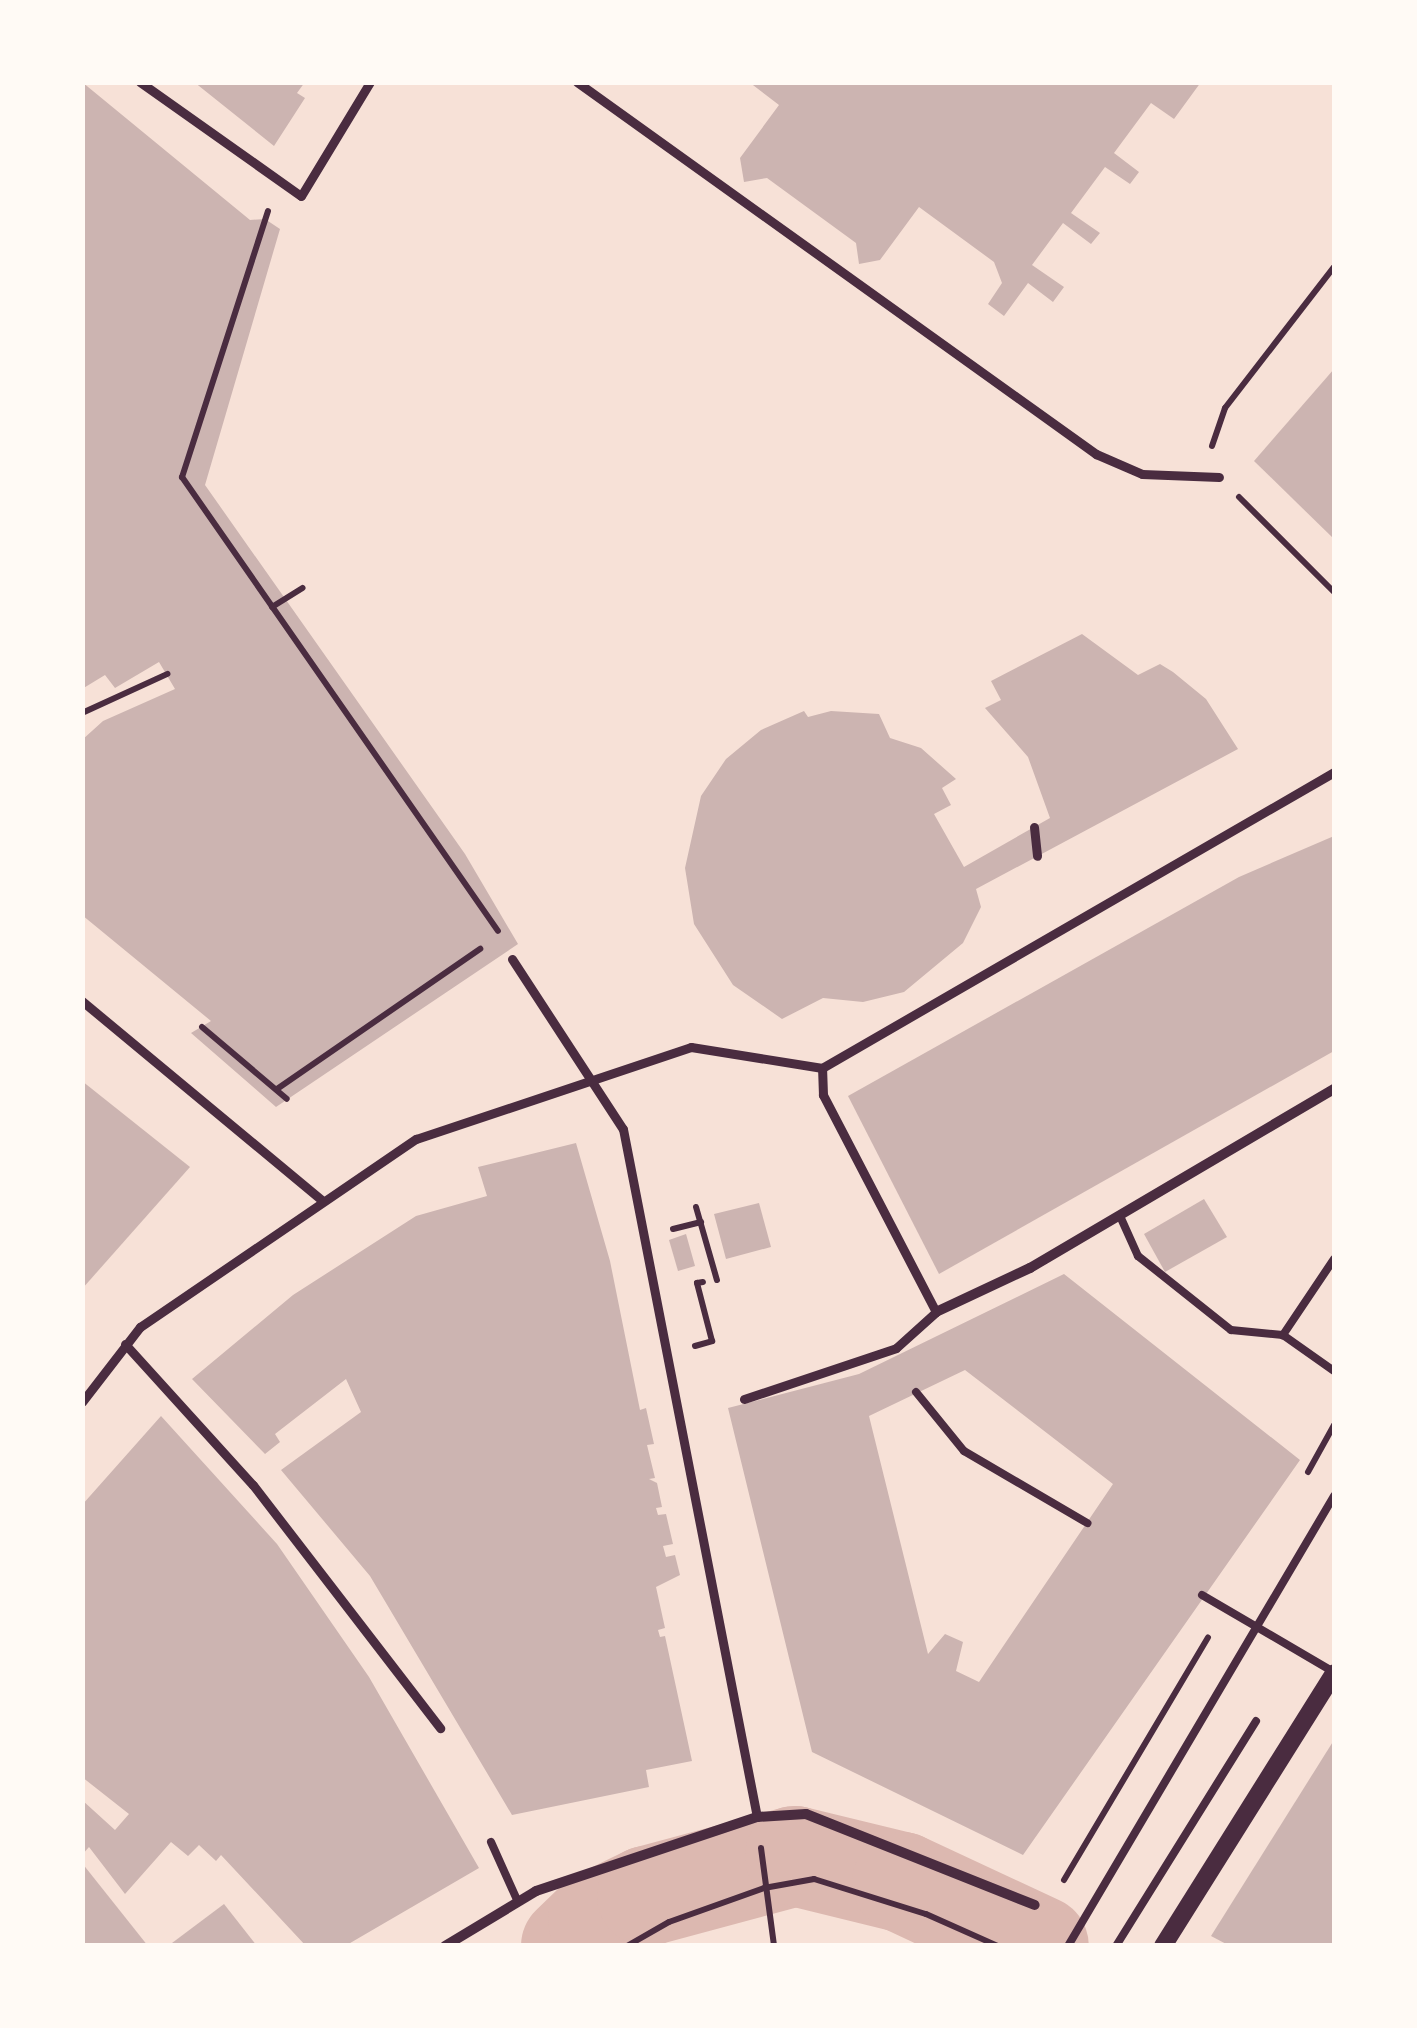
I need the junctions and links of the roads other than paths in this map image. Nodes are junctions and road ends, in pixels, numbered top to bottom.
1 (140, 82) edge
2 (370, 82) edge
3 (577, 82) edge
4 (1219, 477) road end
5 (1334, 772) edge
6 (1034, 827) dead end
7 (1037, 856) dead end
8 (512, 959) dead end
9 (82, 1001) edge
10 (822, 1068) junction
11 (597, 1080) junction
12 (1334, 1089) edge
13 (322, 1200) junction
14 (1120, 1216) junction
15 (1334, 1259) edge
16 (936, 1312) junction
17 (1283, 1335) junction
18 (125, 1344) junction
19 (1334, 1371) edge
20 (916, 1392) dead end
21 (744, 1398) dead end
22 (82, 1402) edge
23 (1334, 1496) edge
24 (1087, 1523) dead end
25 (1202, 1595) dead end
26 (1258, 1628) junction
27 (1334, 1673) edge
28 (1256, 1721) dead end
29 (440, 1728) dead end
30 (757, 1817) junction
31 (491, 1842) dead end
32 (518, 1902) junction
33 (1035, 1905) dead end
34 (1167, 1940) edge
35 (445, 1946) edge
36 (1068, 1946) edge
37 (1116, 1946) edge

1 - 2 street
3 - 4 street
5 - 10 street
6 - 7 street
8 - 11 street
9 - 13 street
10 - 11 street
10 - 16 street
11 - 13 street
11 - 30 street
12 - 14 street
13 - 18 street
14 - 16 street
14 - 17 lane
15 - 17 lane
16 - 21 street
17 - 19 lane
18 - 22 street
18 - 29 street
20 - 24 lane
23 - 26 lane
25 - 26 lane
26 - 27 lane
26 - 36 lane
27 - 34 street
28 - 37 lane
30 - 32 street
30 - 33 street
31 - 32 lane
32 - 35 street

